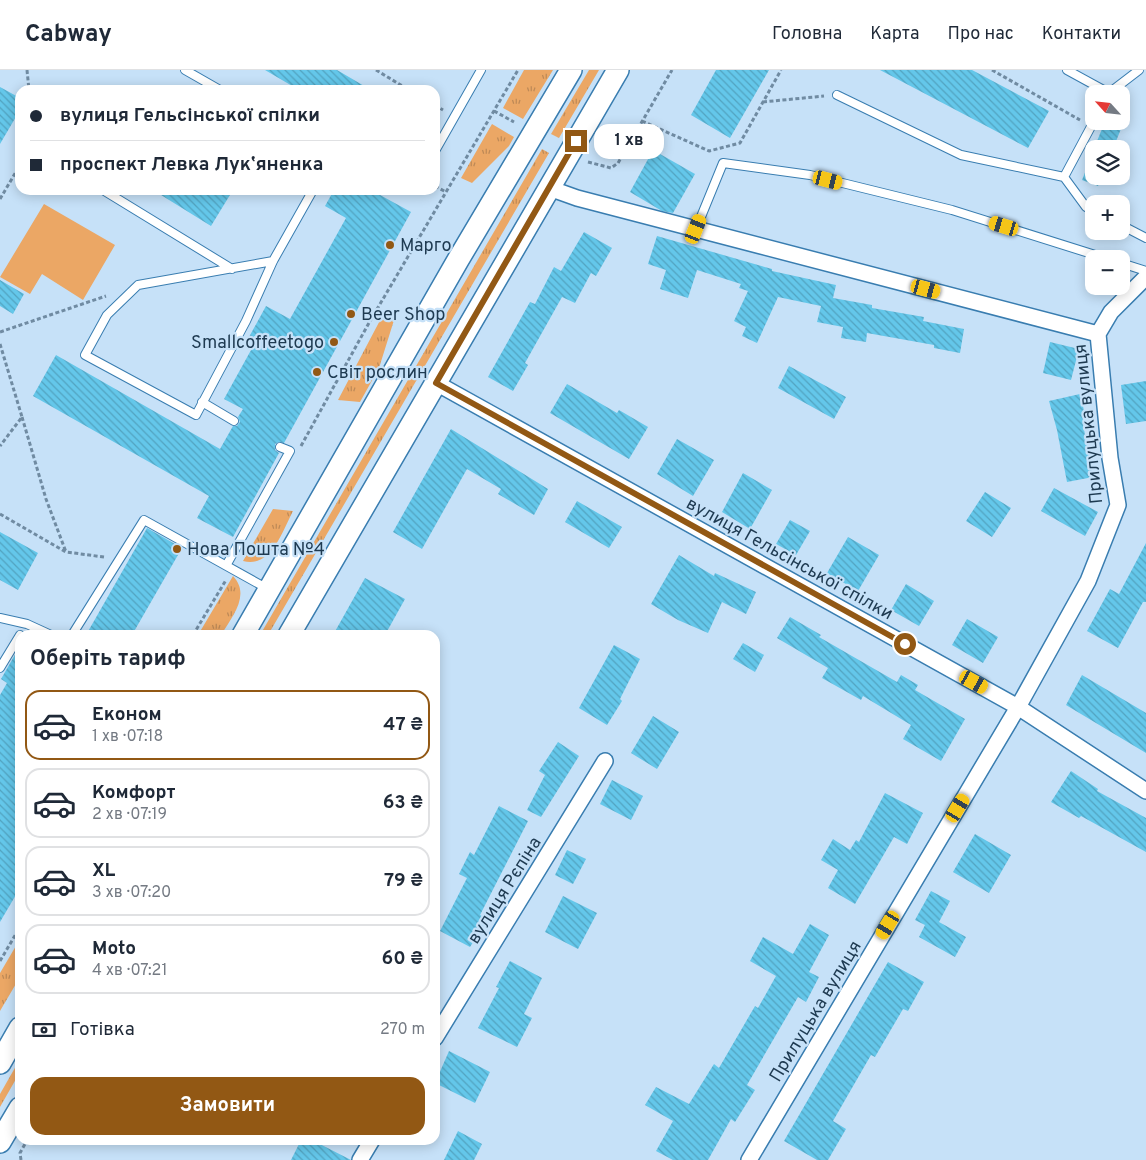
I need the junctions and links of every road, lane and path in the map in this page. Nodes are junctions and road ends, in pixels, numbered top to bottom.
1 (27, 70) edge
2 (185, 70) edge
3 (376, 70) edge
4 (481, 70) edge
5 (518, 70) edge
6 (571, 70) edge
7 (618, 70) edge
8 (672, 70) edge
9 (781, 70) edge
10 (992, 70) edge
11 (1067, 70) edge
12 (1139, 70) edge
13 (28, 85) edge
14 (211, 85) edge
15 (402, 85) edge
16 (1094, 85) edge
17 (1119, 85) edge
18 (837, 95) joint
19 (763, 102) junction
20 (494, 111) junction
21 (1085, 120) edge
22 (642, 121) junction
23 (514, 122) dead end
24 (1089, 130) edge
25 (440, 143) edge
26 (588, 162) dead end
27 (15, 174) edge
28 (1064, 177) junction
29 (549, 188) junction
30 (440, 189) edge
31 (446, 192) junction
32 (111, 195) edge
33 (310, 195) edge
34 (0, 199) edge
35 (1085, 205) edge
36 (696, 229) junction
37 (1130, 230) edge
38 (1146, 238) edge
39 (1085, 252) edge
40 (274, 261) junction
41 (1130, 266) edge
42 (232, 269) junction
43 (1146, 271) edge
44 (1146, 277) edge
45 (138, 285) junction
46 (0, 332) edge
47 (1098, 334) junction
48 (0, 344) edge
49 (436, 383) junction
50 (202, 402) junction
51 (22, 418) junction
52 (234, 421) dead end
53 (0, 446) edge
54 (280, 447) dead end
55 (298, 451) dead end
56 (0, 514) edge
57 (66, 552) junction
58 (118, 559) junction
59 (227, 564) junction
60 (269, 589) junction
61 (0, 618) edge
62 (27, 624) junction
63 (23, 630) edge
64 (40, 630) edge
65 (75, 630) edge
66 (247, 630) edge
67 (292, 630) edge
68 (15, 643) edge
69 (0, 668) edge
70 (1018, 707) junction
71 (605, 761) dead end
72 (1146, 791) edge
73 (15, 936) edge
74 (0, 961) edge
75 (440, 1030) edge
76 (15, 1036) edge
77 (0, 1062) edge
78 (15, 1116) edge
79 (0, 1142) edge
80 (24, 1145) edge
81 (369, 1145) edge
82 (21, 1160) edge
83 (360, 1160) edge
84 (748, 1160) edge

1 - 13 path
2 - 14 lane
3 - 15 path
4 - 25 lane
5 - 20 path
6 - 60 main road
7 - 29 main road
8 - 22 path
9 - 19 path
10 - 21 path
11 - 16 lane
12 - 17 lane
18 - 19 path
18 - 28 lane
19 - 22 path
20 - 23 path
20 - 31 path
22 - 26 path
24 - 28 lane
27 - 34 path
28 - 35 lane
29 - 36 street, Прилуцька вулиця
29 - 49 main road
30 - 31 path
31 - 55 path
32 - 42 lane
33 - 40 lane
36 - 39 lane
36 - 47 street, Прилуцька вулиця
37 - 38 lane
40 - 42 lane
40 - 50 lane
41 - 43 lane
42 - 45 lane
44 - 47 street
45 - 46 path
45 - 50 lane
47 - 70 street, Прилуцька вулиця
48 - 51 path
49 - 67 main road
49 - 70 street, вулиця Гельсінської спілки
50 - 52 lane
51 - 53 path
51 - 57 path
54 - 59 lane
56 - 57 path
57 - 58 path
58 - 59 lane
58 - 65 lane
59 - 60 lane
60 - 66 main road
61 - 62 lane
62 - 63 lane
62 - 64 lane
68 - 69 lane
70 - 72 street, вулиця Гельсінської спілки
70 - 84 street, Прилуцька вулиця
71 - 75 street, вулиця Рєпіна
73 - 74 path
76 - 77 main road
78 - 79 main road
80 - 82 path
81 - 83 street

